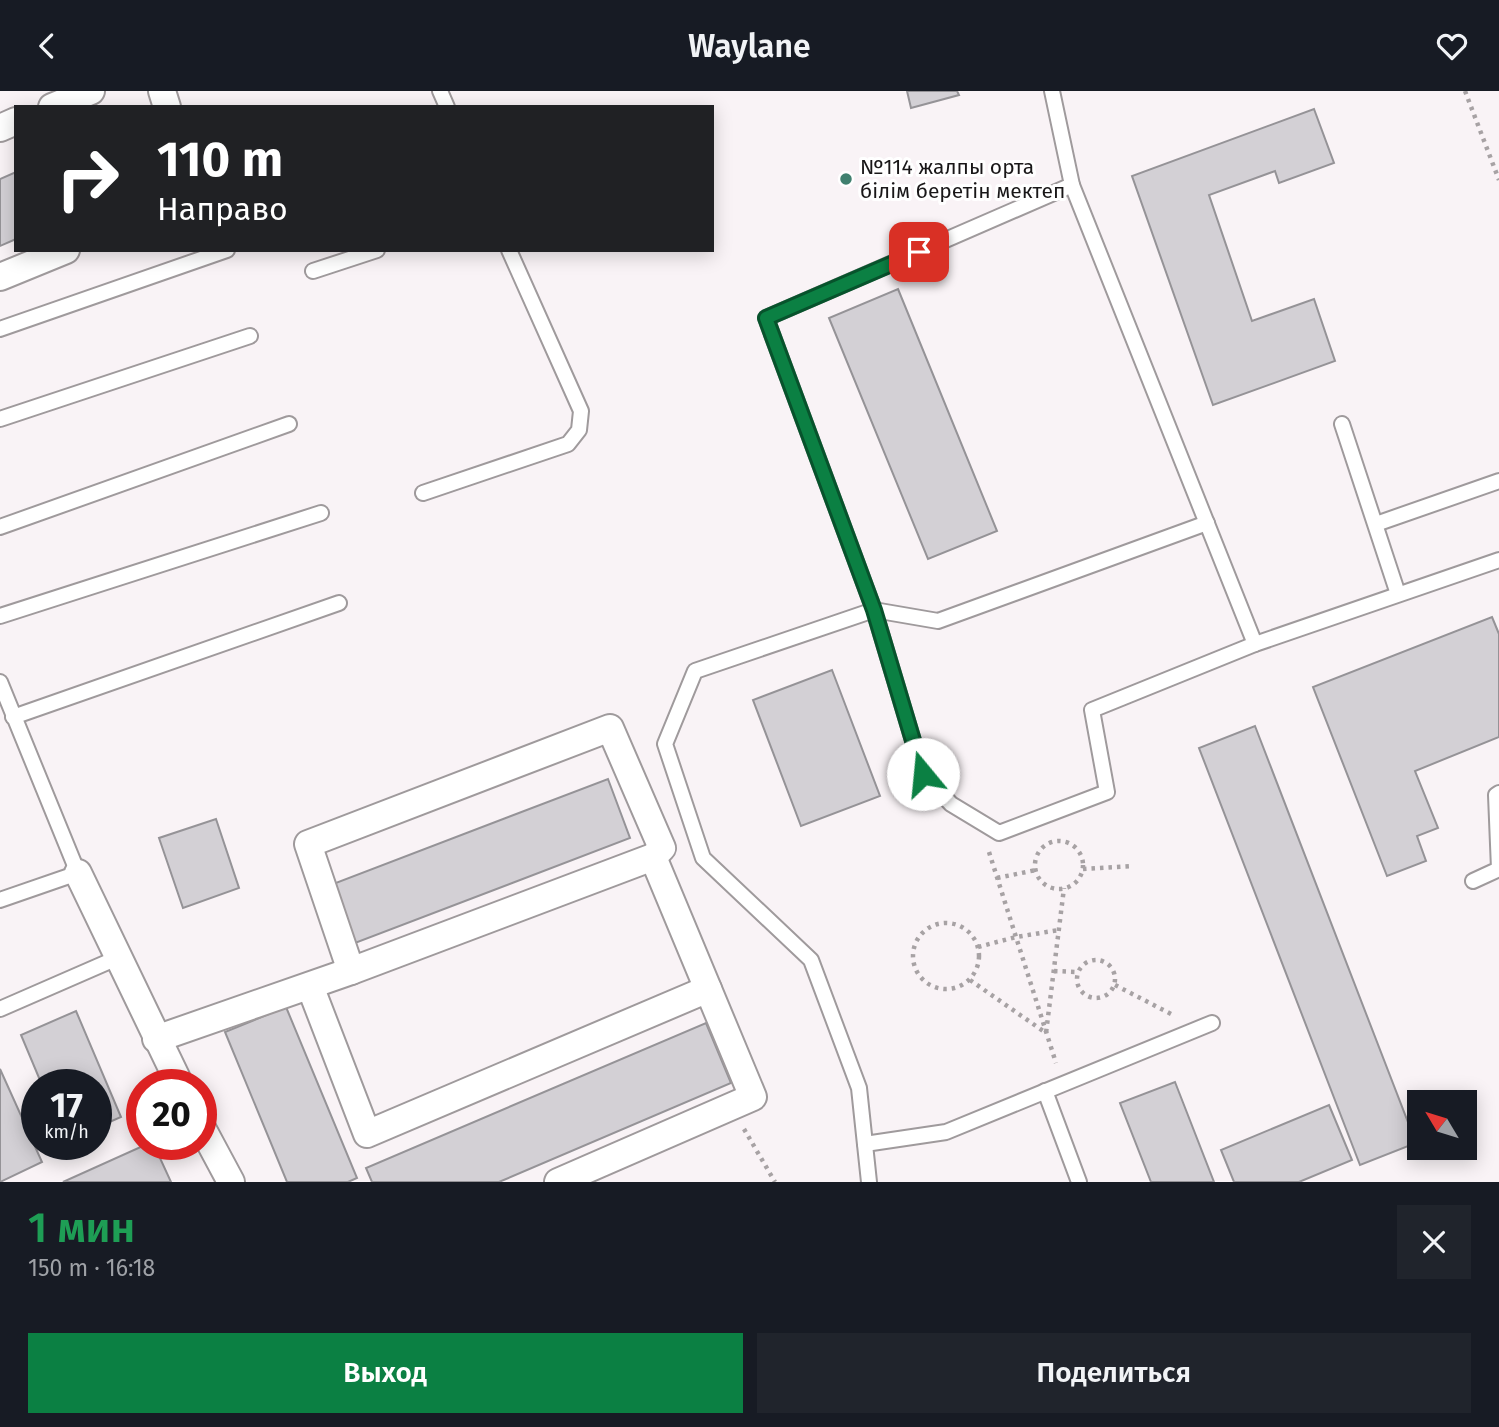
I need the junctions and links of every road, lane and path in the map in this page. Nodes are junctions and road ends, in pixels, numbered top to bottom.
1 (91, 91) edge
2 (1052, 91) edge
3 (1465, 91) edge
4 (57, 105) edge
5 (1499, 180) edge
6 (1072, 185) junction
7 (61, 252) edge
8 (221, 252) edge
9 (371, 252) edge
10 (510, 252) edge
11 (313, 271) dead end
12 (0, 277) edge
13 (0, 329) edge
14 (250, 336) dead end
15 (0, 419) edge
16 (289, 424) dead end
17 (1342, 424) dead end
18 (1499, 481) edge
19 (423, 493) dead end
20 (321, 513) dead end
21 (1207, 523) junction
22 (1376, 524) junction
23 (0, 527) edge
24 (1499, 560) edge
25 (1398, 594) junction
26 (339, 603) dead end
27 (874, 610) junction
28 (0, 616) edge
29 (1255, 643) junction
30 (0, 682) edge
31 (13, 717) junction
32 (1499, 793) edge
33 (979, 821) junction
34 (653, 857) junction
35 (1133, 866) dead end
36 (1083, 869) junction
37 (1036, 870) junction
38 (78, 873) junction
39 (997, 878) junction
40 (1473, 881) dead end
41 (1064, 888) junction
42 (0, 900) edge
43 (1059, 930) junction
44 (1016, 937) junction
45 (978, 947) junction
46 (117, 958) junction
47 (351, 971) junction
48 (1054, 971) junction
49 (1077, 972) junction
50 (970, 980) junction
51 (1115, 985) junction
52 (310, 986) junction
53 (708, 989) junction
54 (0, 1010) edge
55 (1205, 1026) joint
56 (1046, 1033) junction
57 (156, 1039) junction
58 (172, 1069) edge
59 (1063, 1084) junction
60 (1045, 1091) junction
61 (730, 1107) junction
62 (865, 1144) junction
63 (217, 1155) edge
64 (231, 1182) edge
65 (558, 1182) edge
66 (775, 1182) edge
67 (869, 1182) edge
68 (1079, 1182) edge

1 - 4 street
2 - 6 lane
3 - 5 path
6 - 21 lane
6 - 27 lane
7 - 12 street
8 - 13 lane
9 - 11 lane
10 - 19 lane
14 - 15 lane
16 - 23 lane
17 - 22 lane
18 - 22 lane
20 - 28 lane
21 - 27 lane
21 - 29 lane
22 - 25 lane
24 - 25 lane
25 - 29 lane
26 - 31 lane
27 - 33 lane
27 - 62 lane
29 - 33 lane
30 - 31 lane
31 - 38 lane
32 - 40 lane
33 - 39 path
34 - 47 street
34 - 47 street
34 - 53 street
35 - 36 path
36 - 37 path
36 - 41 path
37 - 39 path
37 - 41 path
38 - 42 lane
38 - 46 street
39 - 44 path
41 - 43 path
43 - 44 path
43 - 48 path
44 - 45 path
44 - 56 path
45 - 50 path
45 - 50 path
46 - 54 lane
46 - 57 street
47 - 52 street
48 - 49 path
48 - 56 path
49 - 51 path
49 - 51 path
50 - 56 path
51 - 55 path
52 - 53 street
52 - 57 street
53 - 61 street
55 - 59 lane
56 - 59 path
57 - 58 street
59 - 60 lane
60 - 62 lane
60 - 68 lane
61 - 65 street
61 - 66 path
62 - 67 lane
63 - 64 street

